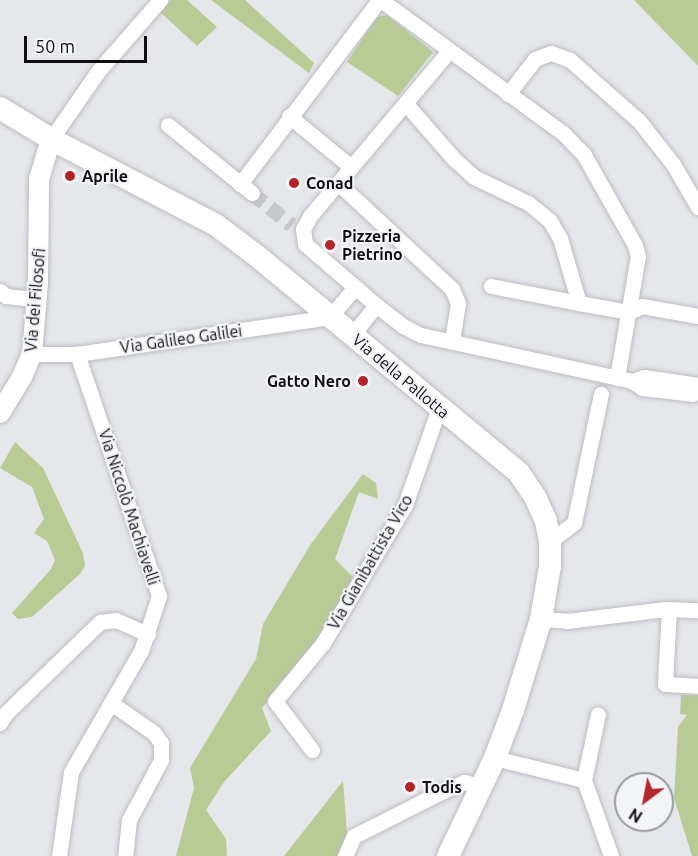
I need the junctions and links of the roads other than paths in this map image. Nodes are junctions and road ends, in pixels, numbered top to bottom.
1 (160, 0) edge
2 (380, 0) edge
3 (449, 51) junction
4 (508, 94) junction
5 (406, 104) junction
6 (0, 108) edge
7 (289, 117) junction
8 (168, 125) dead end
9 (51, 139) junction
10 (351, 167) junction
11 (338, 183) junction
12 (698, 207) edge
13 (491, 286) dead end
14 (355, 287) junction
15 (0, 291) edge
16 (37, 299) junction
17 (579, 303) junction
18 (376, 305) junction
19 (629, 312) junction
20 (698, 316) edge
21 (330, 317) junction
22 (352, 335) junction
23 (453, 342) junction
24 (32, 354) junction
25 (77, 354) junction
26 (624, 380) junction
27 (698, 386) edge
28 (698, 391) edge
29 (601, 394) dead end
30 (439, 408) junction
31 (0, 413) edge
32 (550, 541) junction
33 (669, 609) junction
34 (698, 610) edge
35 (541, 620) junction
36 (148, 634) junction
37 (698, 686) edge
38 (111, 703) junction
39 (598, 714) dead end
40 (0, 723) edge
41 (312, 750) dead end
42 (495, 758) junction
43 (584, 780) junction
44 (482, 786) junction
45 (59, 856) edge
46 (125, 856) edge
47 (345, 856) edge
48 (448, 856) edge
49 (611, 856) edge

1 - 9 street
2 - 3 street
2 - 7 street
3 - 4 street
3 - 5 street
4 - 12 street
4 - 19 street
5 - 10 street
5 - 17 street
6 - 9 main road, Via della Pallotta
7 - 8 street
7 - 10 street
9 - 16 street, Via dei Filosofi
9 - 21 main road, Via della Pallotta
10 - 11 street
11 - 14 street
11 - 23 street
13 - 17 street
14 - 18 street
14 - 21 street
15 - 16 street
16 - 24 street, Via dei Filosofi
17 - 19 street
18 - 22 street
18 - 23 street
19 - 20 street
19 - 26 street
21 - 22 main road, Via della Pallotta
21 - 25 street, Via Galileo Galilei
22 - 30 main road, Via della Pallotta
23 - 26 street
24 - 25 street, Via Galileo Galilei
24 - 31 street, Via dei Filosofi
25 - 36 street, Via Niccolò Machiavelli
26 - 27 street
26 - 28 street
29 - 32 street
30 - 32 main road, Via della Pallotta
30 - 41 street, Via Gianibattista Vico
32 - 35 main road, Via della Pallotta
33 - 34 street
33 - 35 street
33 - 37 street
35 - 42 main road, Via della Pallotta
36 - 38 street, Via Niccolò Machiavelli
36 - 40 street
38 - 45 street, Via Niccolò Machiavelli
38 - 46 street
39 - 43 street
42 - 43 street
42 - 44 main road, Via della Pallotta
43 - 49 street
44 - 47 street
44 - 48 main road, Via della Pallotta

